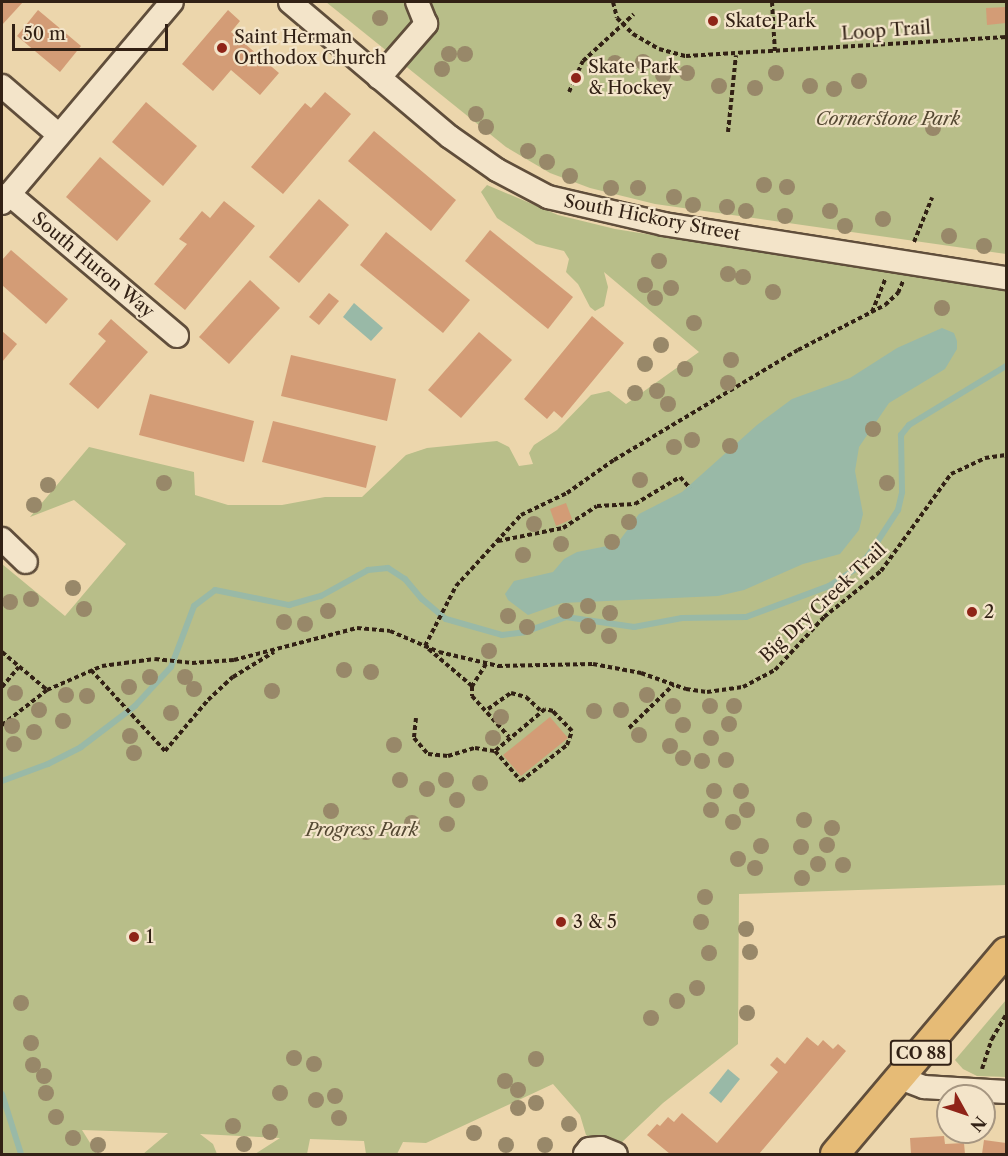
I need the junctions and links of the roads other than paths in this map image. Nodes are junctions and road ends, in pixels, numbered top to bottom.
1 (172, 2) edge
2 (290, 2) edge
3 (417, 2) edge
4 (379, 78) junction
5 (2, 86) edge
6 (58, 135) junction
7 (5, 199) edge
8 (1006, 278) edge
9 (177, 336) dead end
10 (2, 539) edge
11 (26, 562) dead end
12 (1006, 952) edge
13 (900, 1078) junction
14 (1006, 1092) edge
15 (585, 1155) edge
16 (616, 1155) edge
17 (835, 1155) edge

1 - 6 street
2 - 4 street, South Hickory Street
3 - 4 street
4 - 8 street, South Hickory Street
5 - 6 street
6 - 7 street
7 - 9 street, South Huron Way
10 - 11 street
12 - 13 main road, CO 88
13 - 14 street
13 - 17 main road, CO 88
15 - 16 street

